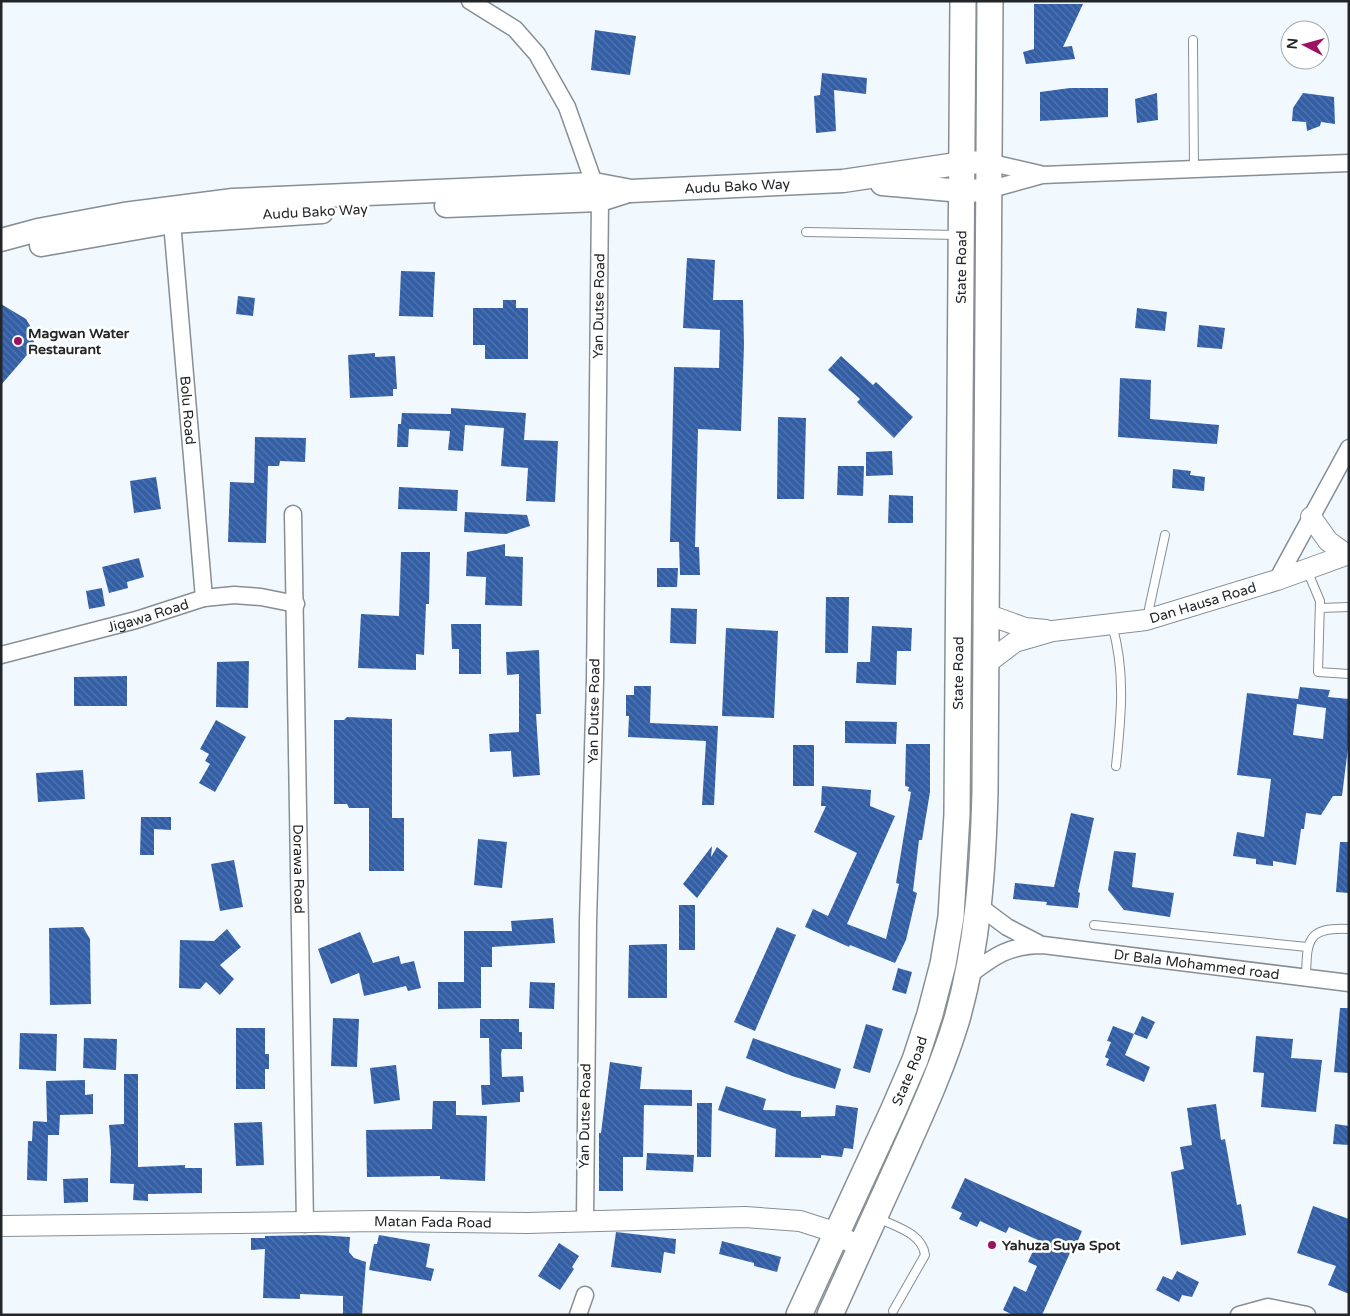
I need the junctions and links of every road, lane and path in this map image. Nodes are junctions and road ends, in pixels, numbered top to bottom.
1 (470, 1) edge
2 (963, 1) edge
3 (990, 1) edge
4 (1193, 40) dead end
5 (988, 162) junction
6 (963, 163) junction
7 (1349, 163) edge
8 (1194, 169) junction
9 (1042, 175) junction
10 (843, 181) junction
11 (988, 190) junction
12 (962, 191) junction
13 (597, 192) junction
14 (172, 222) junction
15 (806, 232) dead end
16 (962, 235) junction
17 (1, 240) edge
18 (1, 255) edge
19 (1349, 448) edge
20 (293, 514) dead end
21 (1311, 517) junction
22 (1165, 535) dead end
23 (1348, 554) edge
24 (1307, 570) junction
25 (1277, 580) junction
26 (204, 598) junction
27 (296, 604) junction
28 (1349, 607) edge
29 (1320, 608) junction
30 (986, 614) junction
31 (1146, 620) junction
32 (1112, 625) junction
33 (1053, 631) junction
34 (1, 655) edge
35 (986, 664) junction
36 (1349, 674) edge
37 (1116, 766) dead end
38 (979, 906) junction
39 (1094, 925) dead end
40 (1349, 929) edge
41 (1043, 944) junction
42 (1307, 947) junction
43 (968, 976) junction
44 (1306, 978) junction
45 (1349, 983) edge
46 (875, 1216) junction
47 (585, 1221) junction
48 (305, 1224) junction
49 (1, 1226) edge
50 (835, 1234) junction
51 (861, 1247) junction
52 (585, 1295) dead end
53 (893, 1311) dead end
54 (578, 1315) edge
55 (800, 1315) edge
56 (830, 1315) edge
57 (1238, 1315) edge
58 (1307, 1315) edge

1 - 13 street, Yan Dutse Road
2 - 6 main road, State Road
3 - 5 main road, State Road
4 - 8 lane
5 - 6 main road, Audu Bako Way
5 - 9 street
5 - 11 main road, State Road
6 - 10 main road, Audu Bako Way
6 - 12 main road, State Road
7 - 8 street
8 - 9 street
9 - 11 street
10 - 12 main road, Audu Bako Way
10 - 13 main road, Audu Bako Way
11 - 12 main road, Audu Bako Way
11 - 30 main road, State Road
12 - 16 main road, State Road
13 - 14 main road, Audu Bako Way
13 - 17 main road, Audu Bako Way
13 - 47 street, Yan Dutse Road
14 - 18 main road, Audu Bako Way
14 - 26 street, Bolu Road
15 - 16 lane
16 - 50 main road, State Road
19 - 21 street
20 - 27 street, Dorawa Road
21 - 23 street
21 - 25 street
22 - 31 lane
23 - 24 street, Dan Hausa Road
24 - 25 street, Dan Hausa Road
24 - 29 lane
25 - 31 street, Dan Hausa Road
26 - 27 street, Jigawa Road
26 - 34 street, Jigawa Road
27 - 48 street, Dorawa Road
28 - 29 lane
29 - 36 lane
30 - 33 street, Dan Hausa Road
30 - 35 main road, State Road
31 - 32 street, Dan Hausa Road
32 - 33 street, Dan Hausa Road
32 - 37 lane
33 - 35 street, Dan Hausa Road
35 - 38 main road, State Road
38 - 41 street
38 - 43 main road, State Road
39 - 42 lane
40 - 42 lane
41 - 43 street
41 - 44 street, Dr Bala Mohammed road
42 - 44 lane
43 - 46 main road, State Road
44 - 45 street, Dr Bala Mohammed road
46 - 51 main road, State Road
46 - 53 lane
47 - 48 street, Matan Fada Road
47 - 50 street, Matan Fada Road
48 - 49 street, Matan Fada Road
50 - 51 street, Matan Fada Road
50 - 55 main road, State Road
51 - 56 main road, State Road
52 - 54 street
57 - 58 street

